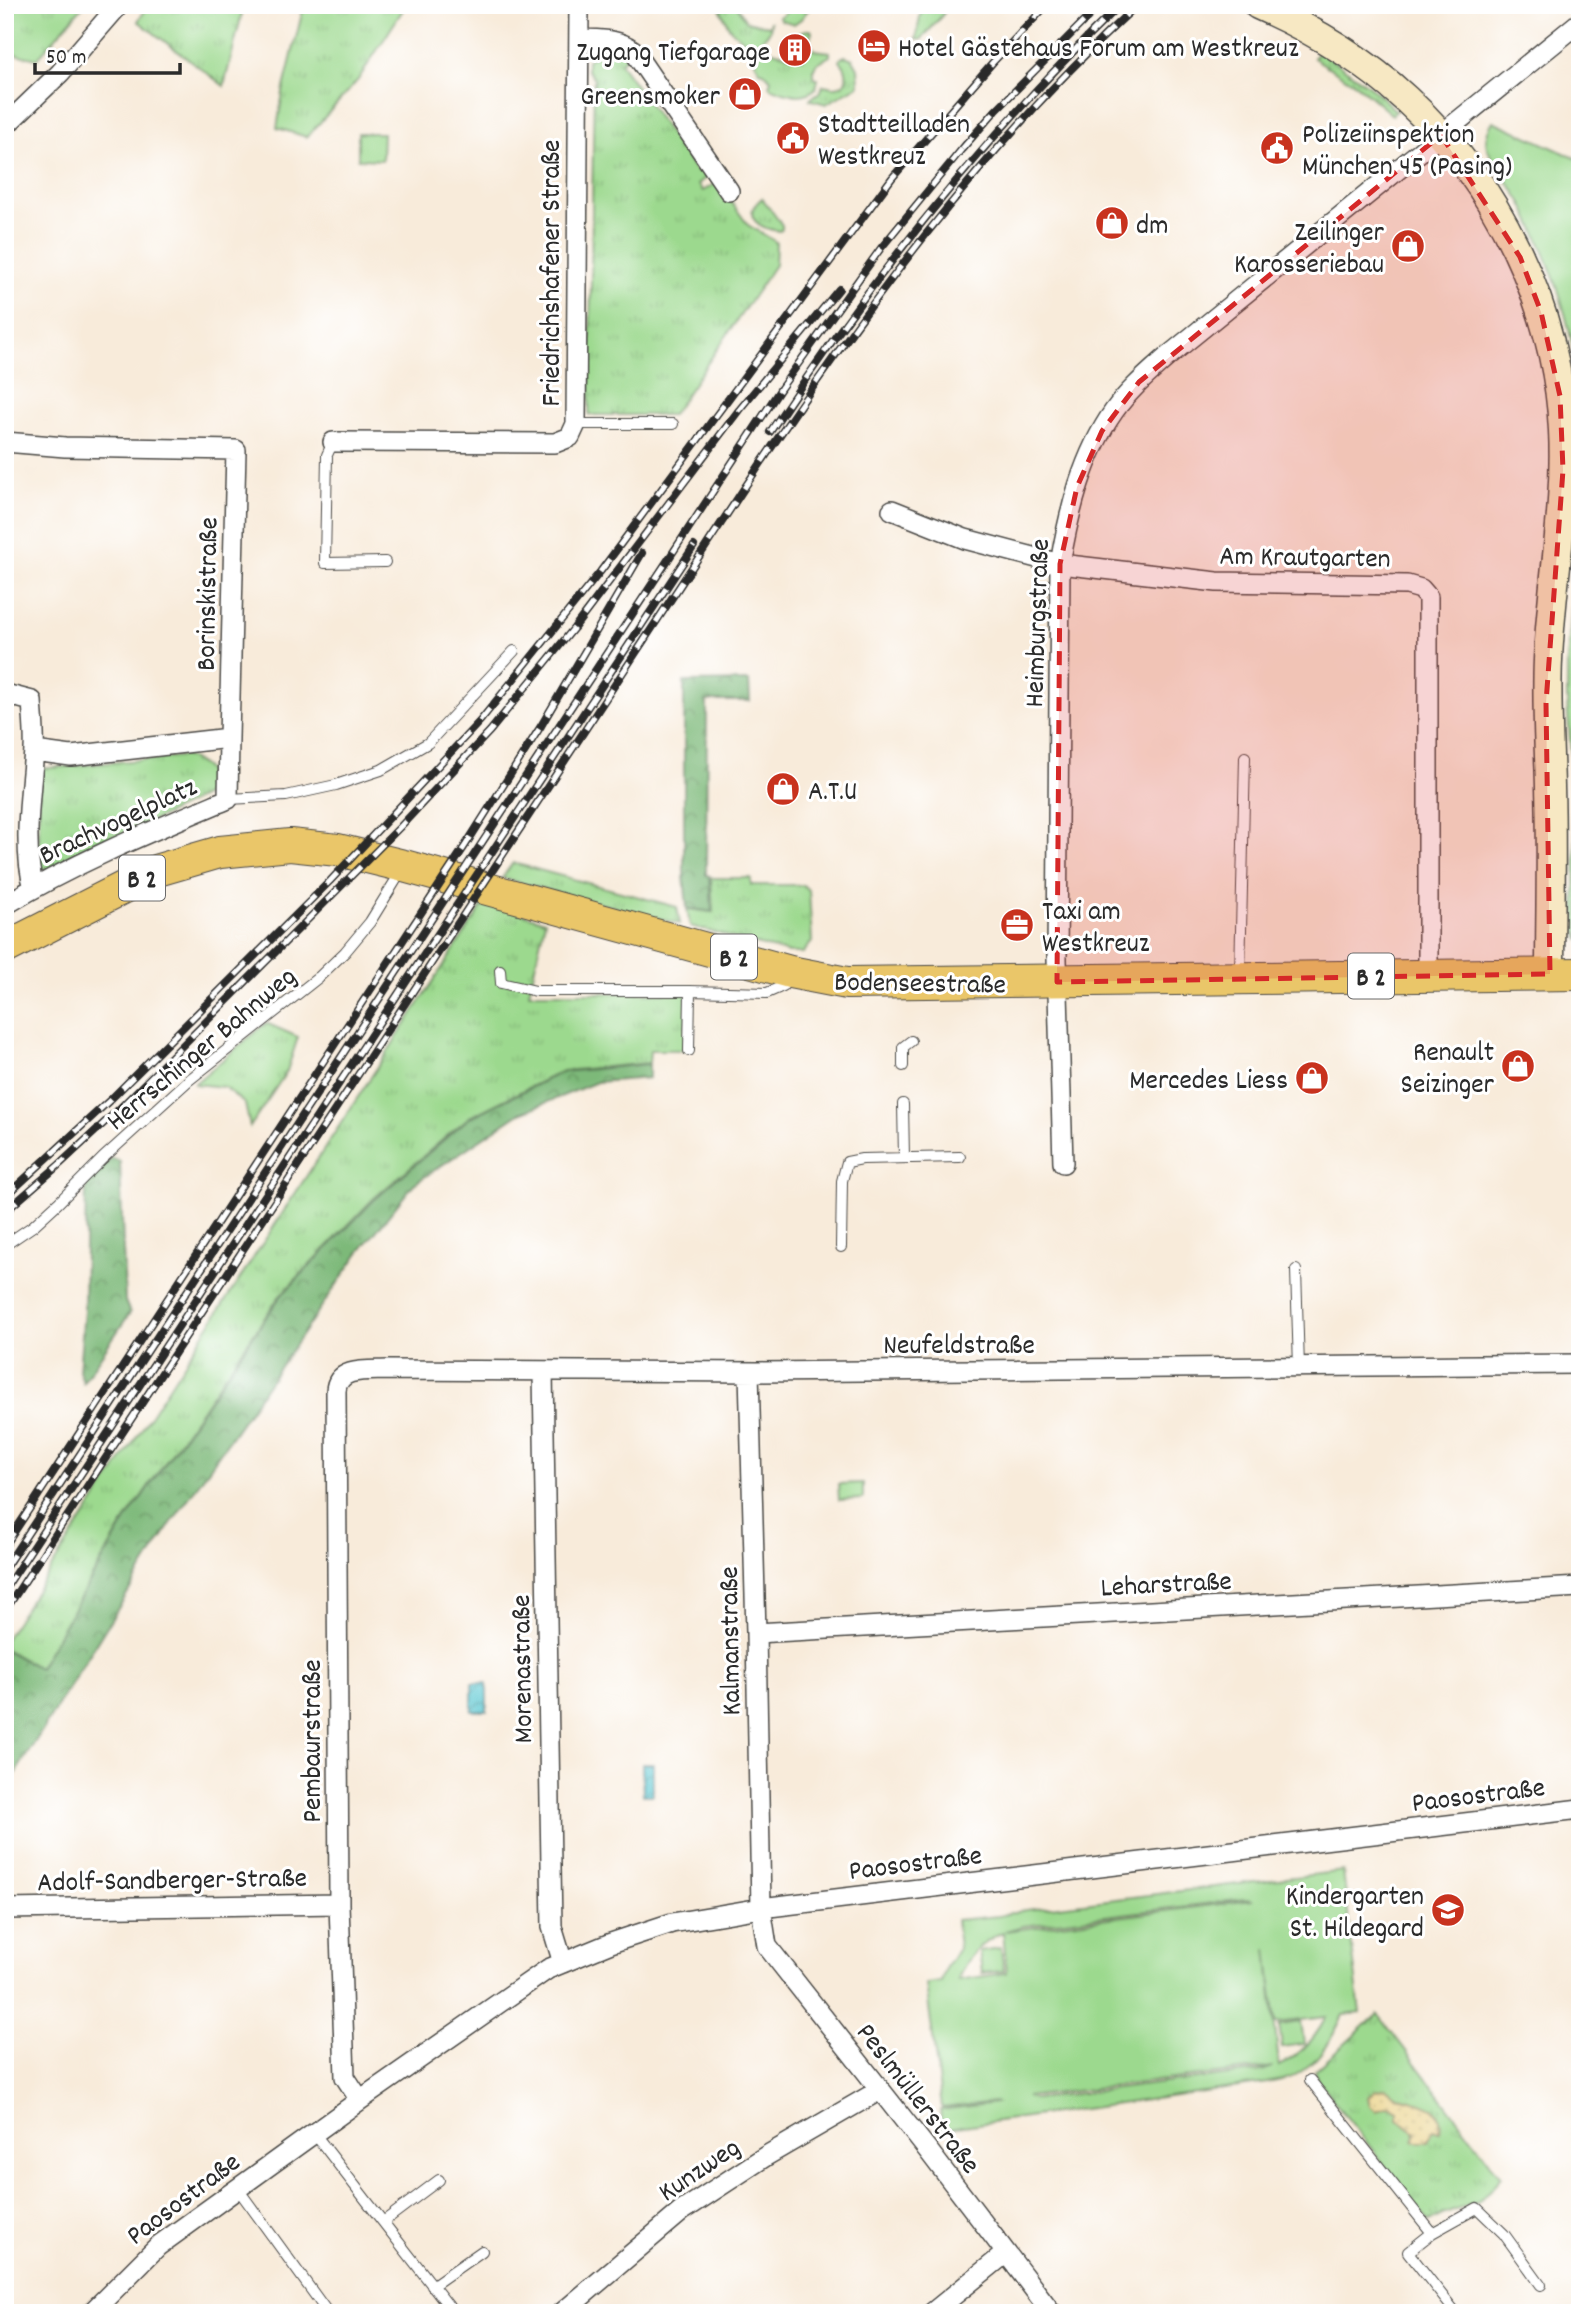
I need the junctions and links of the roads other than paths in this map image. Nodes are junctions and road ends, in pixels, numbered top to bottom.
1 (119, 5) edge
2 (579, 5) edge
3 (1258, 5) edge
4 (1580, 22) edge
5 (579, 39) junction
6 (5, 126) edge
7 (1441, 135) junction
8 (730, 191) dead end
9 (576, 424) junction
10 (673, 424) dead end
11 (5, 442) edge
12 (333, 442) joint
13 (892, 510) dead end
14 (385, 562) dead end
15 (1060, 564) junction
16 (514, 651) dead end
17 (5, 694) edge
18 (229, 738) junction
19 (34, 751) junction
20 (1245, 757) dead end
21 (228, 799) junction
22 (404, 866) junction
23 (34, 888) junction
24 (5, 905) edge
25 (5, 948) edge
26 (500, 970) dead end
27 (790, 972) junction
28 (1565, 974) edge
29 (1428, 975) junction
30 (1240, 978) junction
31 (1057, 982) junction
32 (690, 991) junction
33 (911, 1041) dead end
34 (689, 1051) dead end
35 (903, 1066) dead end
36 (904, 1104) dead end
37 (904, 1157) junction
38 (960, 1157) dead end
39 (1063, 1163) dead end
40 (5, 1245) edge
41 (841, 1247) dead end
42 (1296, 1269) dead end
43 (1580, 1364) edge
44 (1299, 1368) junction
45 (543, 1371) junction
46 (749, 1372) junction
47 (340, 1377) joint
48 (1580, 1587) edge
49 (756, 1633) junction
50 (1580, 1809) edge
51 (339, 1904) junction
52 (5, 1909) edge
53 (761, 1909) junction
54 (563, 1963) junction
55 (1310, 2080) dead end
56 (880, 2090) junction
57 (359, 2100) junction
58 (314, 2133) junction
59 (439, 2180) dead end
60 (238, 2189) junction
61 (383, 2222) junction
62 (1432, 2233) junction
63 (482, 2251) dead end
64 (1006, 2253) junction
65 (1541, 2285) dead end
66 (432, 2286) junction
67 (98, 2310) edge
68 (328, 2313) edge
69 (454, 2313) edge
70 (562, 2313) edge
71 (932, 2313) edge
72 (1052, 2313) edge
73 (1456, 2313) edge

1 - 6 street
2 - 5 street, Friedrichshafener Straße
3 - 7 main road
4 - 7 street, Heimburgstraße
5 - 8 street
5 - 9 street, Friedrichshafener Straße
7 - 15 street, Heimburgstraße
7 - 28 main road
9 - 10 lane
9 - 12 street, Friedrichshafener Straße
11 - 18 street, Borinskistraße
12 - 14 lane
13 - 15 street, Am Krautgarten
15 - 29 street, Am Krautgarten
15 - 31 street, Heimburgstraße
16 - 21 lane
17 - 19 street, Brachvogelplatz
18 - 19 street, Brachvogelplatz
18 - 21 street, Brachvogelplatz
19 - 23 street, Brachvogelplatz
20 - 30 lane
21 - 23 street, Brachvogelplatz
22 - 25 main road, Bodenseestraße / B 2
22 - 27 main road, Bodenseestraße / B 2
22 - 40 lane, Herrschinger Bahnweg
23 - 24 street
26 - 32 lane
27 - 31 main road, Bodenseestraße / B 2
27 - 32 lane
28 - 29 main road, Bodenseestraße / B 2
29 - 30 main road, Bodenseestraße / B 2
30 - 31 main road, Bodenseestraße / B 2
31 - 39 street, Heimburgstraße
32 - 34 lane
33 - 35 lane
36 - 37 lane
37 - 38 lane
37 - 41 lane
42 - 44 lane
43 - 44 street, Neufeldstraße
44 - 46 street, Neufeldstraße
45 - 46 street, Neufeldstraße
45 - 47 street, Neufeldstraße
45 - 54 street, Morenastraße
46 - 49 street, Kalmanstraße
47 - 51 street, Pembaurstraße
48 - 49 street, Leharstraße
49 - 53 street, Kalmanstraße
50 - 53 street, Paosostraße
51 - 52 street, Adolf-Sandberger-Straße
51 - 57 street, Pembaurstraße
53 - 54 street, Paosostraße
53 - 56 street, Peslmüllerstraße
54 - 57 street, Paosostraße
55 - 62 lane
56 - 64 street, Peslmüllerstraße
56 - 70 street, Kunzweg
57 - 58 street, Paosostraße
58 - 60 street, Paosostraße
58 - 61 lane
59 - 61 lane
60 - 67 street, Paosostraße
60 - 68 lane
61 - 66 lane
62 - 65 lane
62 - 73 lane
63 - 66 lane
64 - 71 street
64 - 72 street, Peslmüllerstraße
66 - 69 lane

